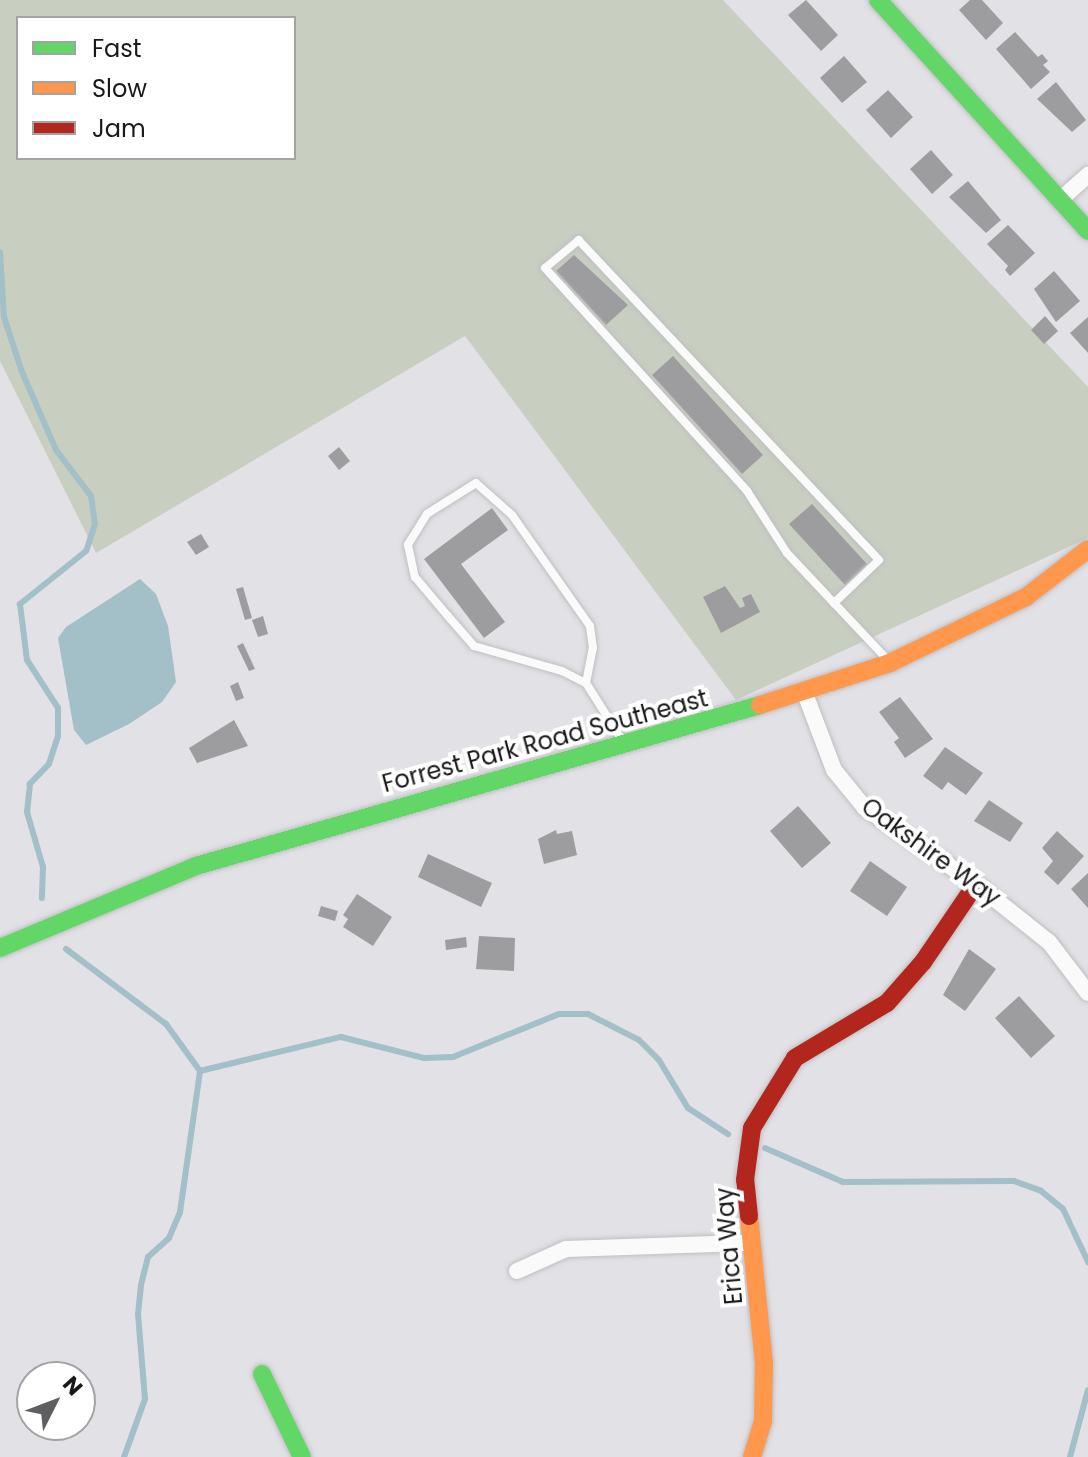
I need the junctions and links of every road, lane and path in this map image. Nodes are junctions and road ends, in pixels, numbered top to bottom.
1 (878, 0) edge
2 (1088, 175) edge
3 (1060, 200) junction
4 (1088, 231) edge
5 (1088, 549) edge
6 (834, 603) junction
7 (890, 663) junction
8 (586, 683) junction
9 (804, 691) junction
10 (625, 744) junction
11 (976, 884) junction
12 (0, 948) edge
13 (1088, 993) edge
14 (751, 1243) junction
15 (517, 1271) dead end
16 (262, 1374) dead end
17 (302, 1457) edge
18 (752, 1457) edge

1 - 3 street
2 - 3 street
3 - 4 street
5 - 7 street, Forrest Park Road Southeast
6 - 6 lane
6 - 7 lane
7 - 9 street, Forrest Park Road Southeast
8 - 8 lane
8 - 10 lane
9 - 10 street, Forrest Park Road Southeast
9 - 11 street, Oakshire Way
10 - 12 street, Forrest Park Road Southeast
11 - 13 street, Oakshire Way
11 - 14 street, Erica Way
14 - 15 street
14 - 18 street, Erica Way
16 - 17 street

